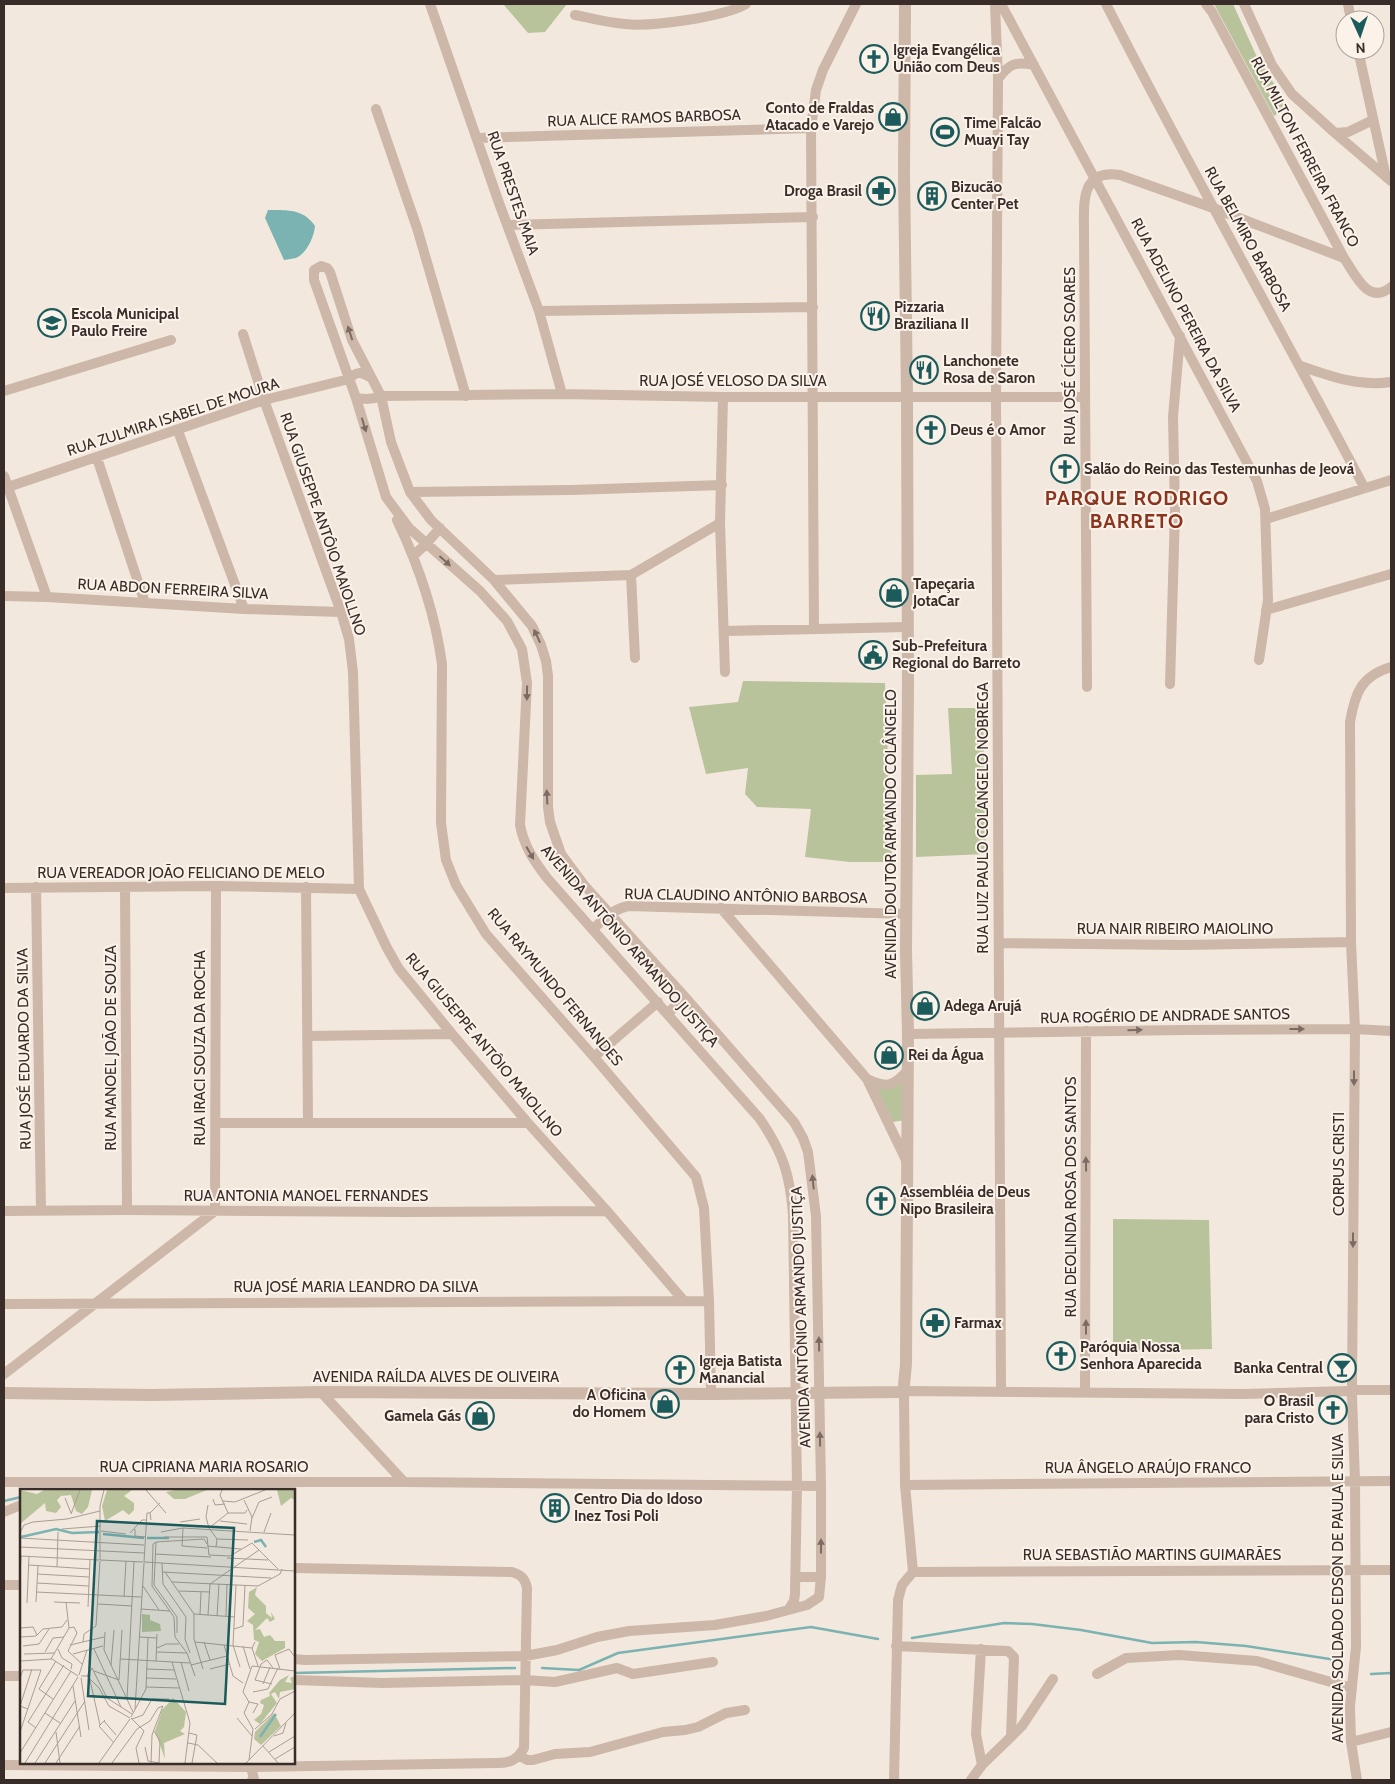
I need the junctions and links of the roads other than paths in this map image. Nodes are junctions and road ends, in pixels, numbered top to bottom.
1 (430, 4) edge
2 (746, 4) edge
3 (856, 4) edge
4 (995, 4) edge
5 (1001, 4) edge
6 (1106, 4) edge
7 (1206, 4) edge
8 (1244, 4) edge
9 (1250, 4) edge
10 (902, 7) edge
11 (575, 15) dead end
12 (1251, 17) junction
13 (1360, 60) edge
14 (1034, 65) junction
15 (998, 80) junction
16 (376, 109) dead end
17 (1373, 120) junction
18 (811, 128) junction
19 (1335, 134) junction
20 (477, 138) junction
21 (1095, 178) junction
22 (1388, 179) edge
23 (1213, 208) junction
24 (813, 217) junction
25 (508, 225) junction
26 (1344, 258) junction
27 (1391, 287) edge
28 (813, 307) junction
29 (538, 311) junction
30 (244, 334) dead end
31 (1180, 335) junction
32 (171, 340) dead end
33 (1300, 366) junction
34 (370, 377) junction
35 (349, 379) junction
36 (1391, 382) edge
37 (4, 391) edge
38 (562, 394) junction
39 (381, 396) junction
40 (466, 396) junction
41 (723, 397) junction
42 (813, 397) junction
43 (907, 397) junction
44 (996, 397) junction
45 (1086, 397) junction
46 (356, 398) junction
47 (264, 400) junction
48 (178, 431) junction
49 (97, 458) junction
50 (4, 476) edge
51 (1391, 480) edge
52 (722, 485) junction
53 (8, 487) junction
54 (1364, 488) junction
55 (410, 492) junction
56 (386, 496) junction
57 (1266, 519) junction
58 (720, 523) junction
59 (440, 528) junction
60 (426, 544) junction
61 (414, 555) junction
62 (1391, 574) edge
63 (631, 575) junction
64 (494, 580) junction
65 (4, 596) edge
66 (47, 597) junction
67 (145, 603) junction
68 (244, 609) junction
69 (1266, 610) junction
70 (341, 612) junction
71 (907, 628) junction
72 (814, 629) junction
73 (724, 631) junction
74 (636, 658) dead end
75 (1259, 660) dead end
76 (1391, 667) edge
77 (725, 672) dead end
78 (1170, 684) dead end
79 (1087, 687) dead end
80 (125, 886) junction
81 (216, 886) junction
82 (36, 887) junction
83 (4, 888) edge
84 (306, 888) junction
85 (359, 889) junction
86 (721, 908) junction
87 (609, 914) junction
88 (906, 914) junction
89 (593, 929) junction
90 (1351, 942) junction
91 (999, 943) junction
92 (685, 996) junction
93 (658, 1002) junction
94 (668, 1013) junction
95 (1355, 1029) junction
96 (1086, 1031) junction
97 (1391, 1031) edge
98 (998, 1033) junction
99 (452, 1034) junction
100 (908, 1034) junction
101 (308, 1036) junction
102 (594, 1057) junction
103 (907, 1071) junction
104 (867, 1079) junction
105 (216, 1123) junction
106 (308, 1123) junction
107 (528, 1123) junction
108 (907, 1162) junction
109 (127, 1210) junction
110 (4, 1211) edge
111 (41, 1211) junction
112 (215, 1211) junction
113 (608, 1211) junction
114 (684, 1301) junction
115 (709, 1301) junction
116 (4, 1304) edge
117 (96, 1304) junction
118 (4, 1374) edge
119 (1391, 1390) edge
120 (904, 1391) junction
121 (1352, 1391) junction
122 (321, 1392) junction
123 (1001, 1392) junction
124 (4, 1393) edge
125 (795, 1393) junction
126 (819, 1393) junction
127 (1085, 1393) junction
128 (711, 1394) junction
129 (1355, 1481) junction
130 (1391, 1481) edge
131 (4, 1482) edge
132 (404, 1482) junction
133 (905, 1485) junction
134 (266, 1486) edge
135 (797, 1486) junction
136 (821, 1486) junction
137 (20, 1505) edge
138 (4, 1512) edge
139 (295, 1568) edge
140 (1355, 1570) junction
141 (1391, 1570) edge
142 (913, 1572) junction
143 (796, 1577) junction
144 (821, 1577) junction
145 (4, 1585) edge
146 (20, 1585) edge
147 (789, 1609) junction
148 (896, 1646) junction
149 (981, 1650) junction
150 (525, 1656) junction
151 (295, 1659) edge
152 (713, 1662) dead end
153 (1097, 1674) dead end
154 (4, 1676) edge
155 (20, 1676) edge
156 (1053, 1679) dead end
157 (295, 1680) edge
158 (525, 1680) junction
159 (1352, 1688) junction
160 (745, 1710) dead end
161 (1391, 1732) edge
162 (1011, 1736) junction
163 (1351, 1742) junction
164 (520, 1756) junction
165 (249, 1765) edge
166 (982, 1765) junction
167 (4, 1766) edge
168 (254, 1780) edge
169 (894, 1780) edge
170 (971, 1780) edge
171 (1357, 1780) edge

1 - 20 street, RUA PRESTES MAIA
2 - 11 street
3 - 18 street
4 - 15 street, RUA LUIZ PAULO COLANGELO NOBREGA
5 - 14 street, RUA ADELINO PEREIRA DA SILVA
6 - 23 street, RUA BELMIRO BARBOSA
7 - 26 street, RUA MILTON FERREIRA FRANCO
8 - 12 street
9 - 12 street
10 - 43 street, AVENIDA DOUTOR ARMANDO COLÂNGELO
12 - 19 street
13 - 17 street
14 - 15 street
14 - 21 street, RUA ADELINO PEREIRA DA SILVA
15 - 44 street, RUA LUIZ PAULO COLANGELO NOBREGA
16 - 40 street
17 - 19 street
17 - 22 street
18 - 20 street, RUA ALICE RAMOS BARBOSA
18 - 24 street
19 - 22 street
20 - 25 street, RUA PRESTES MAIA
21 - 23 street
21 - 31 street, RUA ADELINO PEREIRA DA SILVA
21 - 45 street, RUA JOSÉ CÍCERO SOARES
23 - 26 street
23 - 33 street, RUA BELMIRO BARBOSA
24 - 25 street
24 - 28 street
25 - 29 street, RUA PRESTES MAIA
26 - 27 street, RUA MILTON FERREIRA FRANCO
28 - 29 street
28 - 42 street
29 - 38 street, RUA PRESTES MAIA
30 - 47 street, RUA GIUSEPPE ANTÔIO MAIOLLNO
31 - 57 street, RUA ADELINO PEREIRA DA SILVA
31 - 78 street
32 - 37 street
33 - 36 street
33 - 54 street, RUA BELMIRO BARBOSA
34 - 35 street
34 -> 35 street, AVENIDA ANTÔNIO ARMANDO JUSTIÇA
34 - 39 street
35 - 46 street, AVENIDA ANTÔNIO ARMANDO JUSTIÇA
35 - 47 street, RUA ZULMIRA ISABEL DE MOURA
38 - 40 street, RUA JOSÉ VELOSO DA SILVA
38 - 41 street, RUA JOSÉ VELOSO DA SILVA
39 - 40 street, RUA JOSÉ VELOSO DA SILVA
39 - 46 street, RUA JOSÉ VELOSO DA SILVA
39 - 55 street, AVENIDA ANTÔNIO ARMANDO JUSTIÇA
41 - 42 street, RUA JOSÉ VELOSO DA SILVA
41 - 52 street
42 - 43 street, RUA JOSÉ VELOSO DA SILVA
42 - 72 street
43 - 44 street, RUA JOSÉ VELOSO DA SILVA
43 - 71 street, AVENIDA DOUTOR ARMANDO COLÂNGELO
44 - 45 street, RUA JOSÉ VELOSO DA SILVA
44 - 91 street, RUA LUIZ PAULO COLANGELO NOBREGA
45 - 79 street, RUA JOSÉ CÍCERO SOARES
46 -> 56 street, AVENIDA ANTÔNIO ARMANDO JUSTIÇA
47 - 48 street, RUA ZULMIRA ISABEL DE MOURA
47 - 70 street, RUA GIUSEPPE ANTÔIO MAIOLLNO
48 - 49 street, RUA ZULMIRA ISABEL DE MOURA
48 - 68 street
49 - 53 street, RUA ZULMIRA ISABEL DE MOURA
49 - 67 street
50 - 53 street
51 - 54 street
52 - 55 street
52 - 58 street
53 - 66 street
54 - 57 street
55 - 59 street, AVENIDA ANTÔNIO ARMANDO JUSTIÇA
56 - 60 street, AVENIDA ANTÔNIO ARMANDO JUSTIÇA
56 - 61 street, RUA RAYMUNDO FERNANDES
57 - 69 street, RUA ADELINO PEREIRA DA SILVA
58 - 63 street
58 - 73 street
59 - 60 street
59 - 64 street, AVENIDA ANTÔNIO ARMANDO JUSTIÇA
60 - 61 street
60 -> 89 street, AVENIDA ANTÔNIO ARMANDO JUSTIÇA
61 - 102 street, RUA RAYMUNDO FERNANDES
62 - 69 street
63 - 64 street
63 - 74 street
87 -> 64 street, AVENIDA ANTÔNIO ARMANDO JUSTIÇA
65 - 66 street, RUA ABDON FERREIRA SILVA
66 - 67 street, RUA ABDON FERREIRA SILVA
67 - 68 street, RUA ABDON FERREIRA SILVA
68 - 70 street, RUA ABDON FERREIRA SILVA
69 - 75 street, RUA ADELINO PEREIRA DA SILVA
70 - 85 street, RUA GIUSEPPE ANTÔIO MAIOLLNO
71 - 72 street
71 - 88 street, AVENIDA DOUTOR ARMANDO COLÂNGELO
72 - 73 street
73 - 77 street
76 - 90 street, CORPUS CRISTI
80 - 81 street, RUA VEREADOR JOÃO FELICIANO DE MELO
80 - 82 street, RUA VEREADOR JOÃO FELICIANO DE MELO
80 - 109 street, RUA MANOEL JOÃO DE SOUZA
81 - 84 street, RUA VEREADOR JOÃO FELICIANO DE MELO
81 - 105 street, RUA IRACI SOUZA DA ROCHA
82 - 83 street, RUA VEREADOR JOÃO FELICIANO DE MELO
82 - 111 street, RUA JOSÉ EDUARDO DA SILVA
84 - 85 street, RUA VEREADOR JOÃO FELICIANO DE MELO
84 - 101 street
85 - 99 street, RUA GIUSEPPE ANTÔIO MAIOLLNO
86 - 87 street, RUA CLAUDINO ANTÔNIO BARBOSA
86 - 88 street, RUA CLAUDINO ANTÔNIO BARBOSA
86 - 104 street
87 - 89 street, RUA CLAUDINO ANTÔNIO BARBOSA
87 - 92 street, AVENIDA ANTÔNIO ARMANDO JUSTIÇA
88 - 100 street, AVENIDA DOUTOR ARMANDO COLÂNGELO
89 - 93 street, AVENIDA ANTÔNIO ARMANDO JUSTIÇA
90 - 91 street, RUA NAIR RIBEIRO MAIOLINO
90 - 95 street, CORPUS CRISTI
91 - 98 street, RUA LUIZ PAULO COLANGELO NOBREGA
92 - 94 street
126 -> 92 street, AVENIDA ANTÔNIO ARMANDO JUSTIÇA
93 - 94 street, AVENIDA ANTÔNIO ARMANDO JUSTIÇA
93 - 102 street
94 - 125 street, AVENIDA ANTÔNIO ARMANDO JUSTIÇA
96 -> 95 street, RUA ROGÉRIO DE ANDRADE SANTOS
95 - 97 street, RUA ROGÉRIO DE ANDRADE SANTOS
95 -> 121 street, CORPUS CRISTI
96 - 98 street, RUA ROGÉRIO DE ANDRADE SANTOS
127 -> 96 street, RUA DEOLINDA ROSA DOS SANTOS
98 - 100 street, RUA ROGÉRIO DE ANDRADE SANTOS
98 - 123 street, RUA LUIZ PAULO COLANGELO NOBREGA
99 - 101 street
99 - 107 street, RUA GIUSEPPE ANTÔIO MAIOLLNO
100 - 103 street, AVENIDA DOUTOR ARMANDO COLÂNGELO
101 - 106 street
102 - 115 street, RUA RAYMUNDO FERNANDES
103 - 104 street
103 - 108 street, AVENIDA DOUTOR ARMANDO COLÂNGELO
104 - 108 street
105 - 106 street
105 - 112 street, RUA IRACI SOUZA DA ROCHA
106 - 107 street
107 - 113 street, RUA GIUSEPPE ANTÔIO MAIOLLNO
108 - 120 street, AVENIDA DOUTOR ARMANDO COLÂNGELO
109 - 111 street, RUA ANTONIA MANOEL FERNANDES
109 - 112 street, RUA ANTONIA MANOEL FERNANDES
110 - 111 street, RUA ANTONIA MANOEL FERNANDES
112 - 113 street, RUA ANTONIA MANOEL FERNANDES
112 - 117 street
113 - 114 street, RUA GIUSEPPE ANTÔIO MAIOLLNO
114 - 115 street, RUA JOSÉ MARIA LEANDRO DA SILVA
114 - 117 street, RUA JOSÉ MARIA LEANDRO DA SILVA
115 - 128 street, RUA RAYMUNDO FERNANDES
116 - 117 street, RUA JOSÉ MARIA LEANDRO DA SILVA
117 - 118 street
119 - 121 street, AVENIDA RAÍLDA ALVES DE OLIVEIRA
120 - 123 street, AVENIDA RAÍLDA ALVES DE OLIVEIRA
120 - 126 street, AVENIDA RAÍLDA ALVES DE OLIVEIRA
120 - 133 street, AVENIDA DOUTOR ARMANDO COLÂNGELO
121 - 127 street, AVENIDA RAÍLDA ALVES DE OLIVEIRA
121 - 129 street, AVENIDA SOLDADO EDSON DE PAULA E SILVA
122 - 124 street, AVENIDA RAÍLDA ALVES DE OLIVEIRA
122 - 128 street, AVENIDA RAÍLDA ALVES DE OLIVEIRA
122 - 132 street
123 - 127 street, AVENIDA RAÍLDA ALVES DE OLIVEIRA
125 - 126 street, AVENIDA RAÍLDA ALVES DE OLIVEIRA
125 - 128 street, AVENIDA RAÍLDA ALVES DE OLIVEIRA
125 - 135 street, AVENIDA ANTÔNIO ARMANDO JUSTIÇA
136 -> 126 street, AVENIDA ANTÔNIO ARMANDO JUSTIÇA
129 - 130 street, RUA ÂNGELO ARAÚJO FRANCO
129 - 133 street, RUA ÂNGELO ARAÚJO FRANCO
129 - 140 street, AVENIDA SOLDADO EDSON DE PAULA E SILVA
131 - 134 street, RUA CIPRIANA MARIA ROSARIO
132 - 134 street, RUA CIPRIANA MARIA ROSARIO
132 - 135 street, RUA CIPRIANA MARIA ROSARIO
133 - 142 street, AVENIDA DOUTOR ARMANDO COLÂNGELO
135 - 136 street, RUA CIPRIANA MARIA ROSARIO
135 - 143 street, AVENIDA ANTÔNIO ARMANDO JUSTIÇA
144 -> 136 street, AVENIDA ANTÔNIO ARMANDO JUSTIÇA
137 - 138 street
139 - 150 street
140 - 141 street, RUA SEBASTIÃO MARTINS GUIMARÃES
140 - 142 street, RUA SEBASTIÃO MARTINS GUIMARÃES
140 - 159 street, AVENIDA SOLDADO EDSON DE PAULA E SILVA
142 - 148 street
143 - 144 street
143 - 147 street, AVENIDA ANTÔNIO ARMANDO JUSTIÇA
144 - 147 street, AVENIDA ANTÔNIO ARMANDO JUSTIÇA
145 - 146 street
147 - 150 street
148 - 149 street
148 - 169 street
149 - 162 street
149 - 166 street
150 - 151 street
150 - 158 street
152 - 158 street
153 - 159 street
154 - 155 street
156 - 162 street
157 - 158 street
158 - 164 street
159 - 163 street, AVENIDA SOLDADO EDSON DE PAULA E SILVA
160 - 164 street
161 - 163 street
162 - 166 street
163 - 171 street, AVENIDA SOLDADO EDSON DE PAULA E SILVA
164 - 165 street
165 - 167 street
165 - 168 street
166 - 170 street

